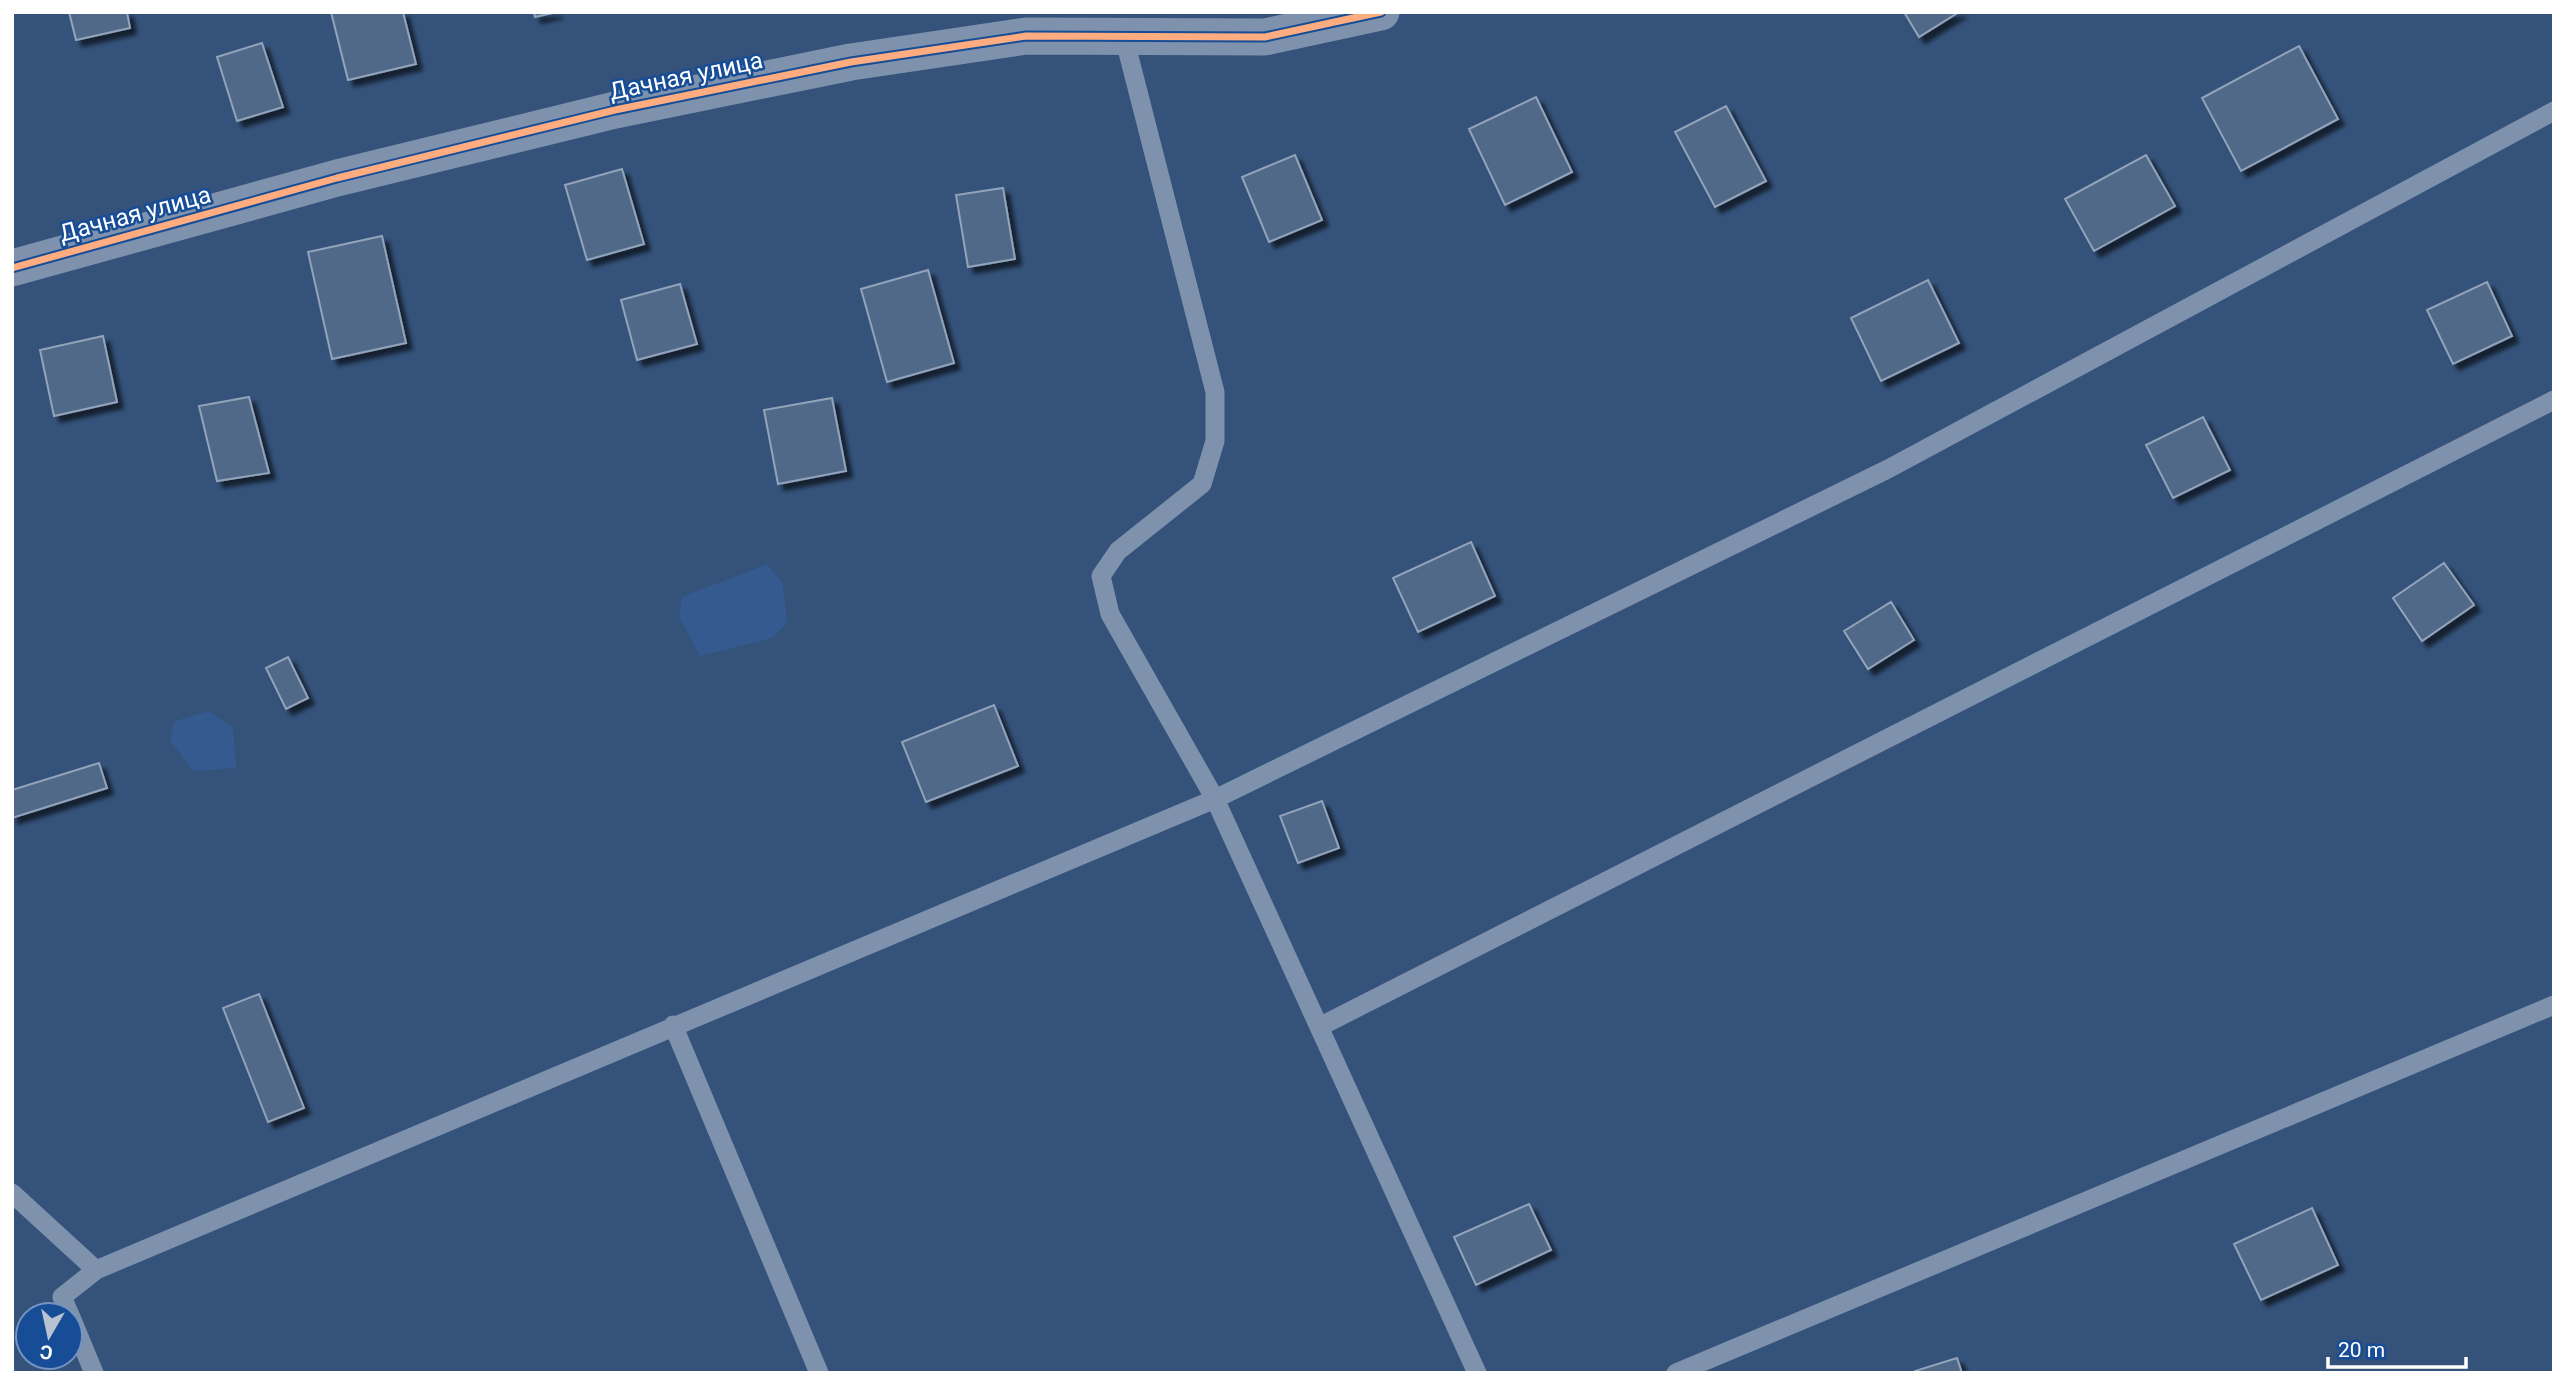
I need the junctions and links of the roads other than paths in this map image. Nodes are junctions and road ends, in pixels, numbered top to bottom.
1 (1381, 12) edge
2 (1124, 37) junction
3 (2554, 111) edge
4 (12, 268) edge
5 (2554, 400) edge
6 (1215, 799) junction
7 (2554, 1005) edge
8 (673, 1025) junction
9 (1319, 1027) junction
10 (12, 1193) edge
11 (96, 1270) junction
12 (64, 1301) edge
13 (84, 1349) edge
14 (94, 1373) edge
15 (819, 1373) edge
16 (1476, 1373) edge
17 (1676, 1373) edge

1 - 2 street, Дачная улица
2 - 4 street, Дачная улица
2 - 6 lane
3 - 6 lane
5 - 9 lane
6 - 8 lane
6 - 9 lane
7 - 17 lane
8 - 11 lane
8 - 15 lane
9 - 16 lane
10 - 11 lane
11 - 12 lane
13 - 14 lane

